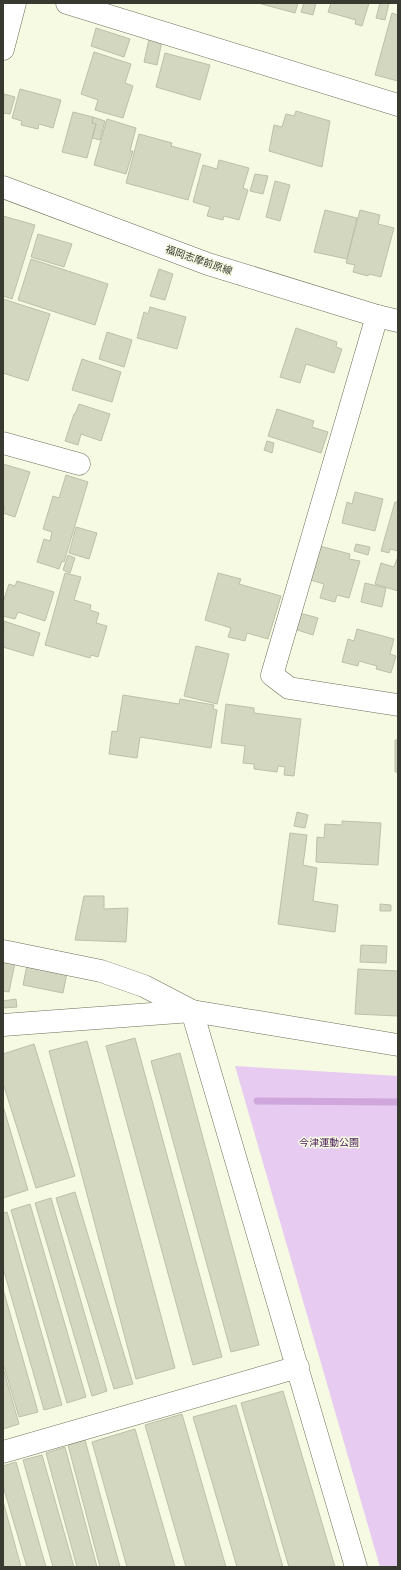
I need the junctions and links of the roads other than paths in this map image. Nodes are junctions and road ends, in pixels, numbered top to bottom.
1 (15, 3) edge
2 (67, 3) edge
3 (3, 49) edge
4 (398, 105) edge
5 (3, 187) edge
6 (377, 316) junction
7 (398, 321) edge
8 (3, 443) edge
9 (79, 464) dead end
10 (398, 705) edge
11 (3, 951) edge
12 (192, 1010) junction
13 (3, 1025) edge
14 (398, 1045) edge
15 (298, 1367) junction
16 (3, 1452) edge
17 (356, 1567) edge

1 - 3 street
2 - 4 street
5 - 6 street, 福岡志摩前原線
6 - 7 street, 福岡志摩前原線
6 - 10 street
8 - 9 street
11 - 12 street
12 - 13 street
12 - 14 street
12 - 15 street
15 - 16 street
15 - 17 street

